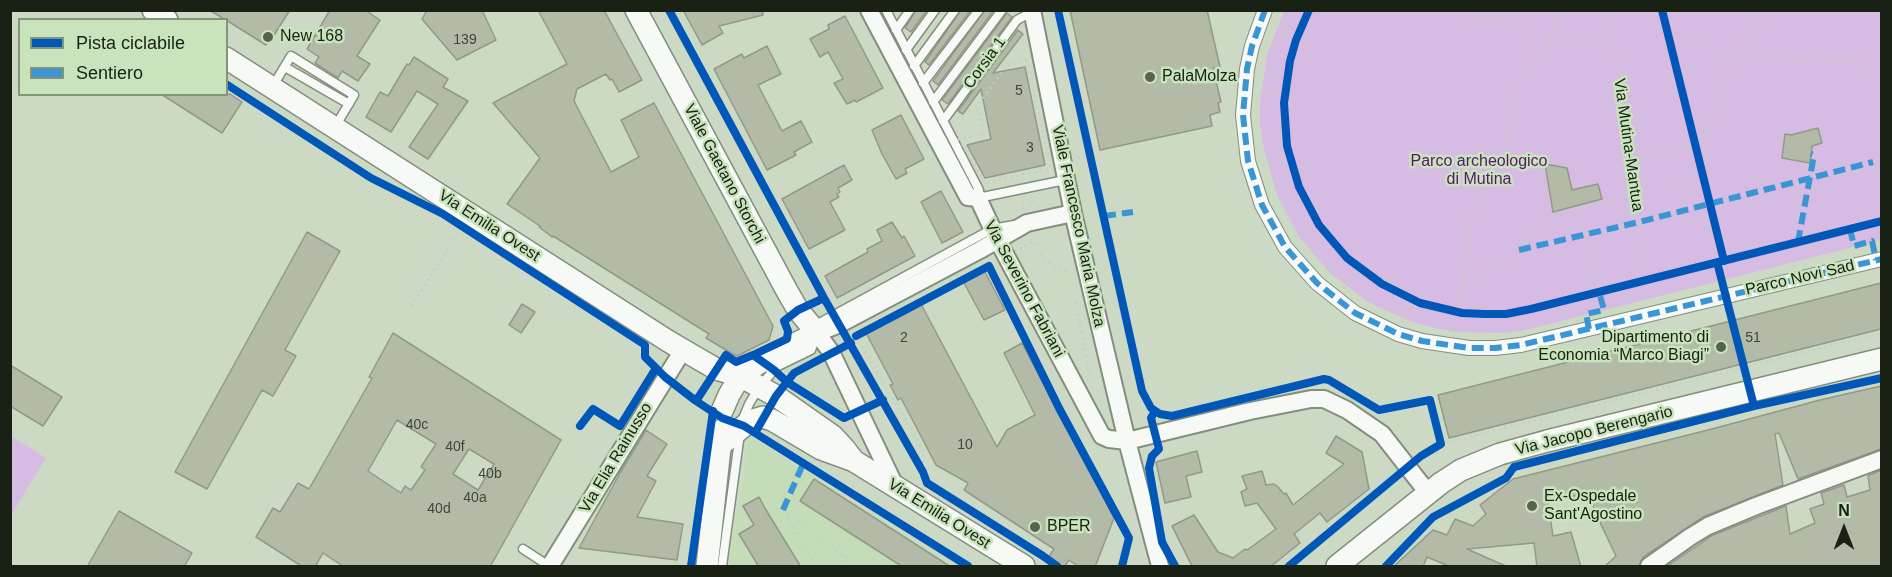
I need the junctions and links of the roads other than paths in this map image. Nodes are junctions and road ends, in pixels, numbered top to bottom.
1 (636, 10) edge
2 (869, 10) edge
3 (910, 10) edge
4 (935, 10) edge
5 (955, 10) edge
6 (979, 10) edge
7 (1002, 10) edge
8 (887, 11) edge
9 (1032, 11) edge
10 (1263, 15) edge
11 (896, 30) junction
12 (906, 50) junction
13 (228, 59) edge
14 (914, 66) junction
15 (923, 83) junction
16 (272, 87) junction
17 (933, 102) junction
18 (943, 121) junction
19 (335, 127) junction
20 (1065, 180) junction
21 (978, 198) junction
22 (1072, 213) junction
23 (995, 234) junction
24 (1881, 259) edge
25 (814, 330) junction
26 (683, 350) junction
27 (1881, 359) edge
28 (716, 369) junction
29 (774, 370) junction
30 (740, 375) junction
31 (760, 386) junction
32 (722, 411) junction
33 (740, 429) junction
34 (1127, 441) junction
35 (722, 444) junction
36 (1881, 459) edge
37 (854, 461) junction
38 (896, 488) junction
39 (1428, 493) junction
40 (1153, 538) junction
41 (523, 549) dead end
42 (550, 567) edge
43 (707, 567) edge
44 (722, 567) edge
45 (1024, 567) edge
46 (1160, 567) edge
47 (1166, 567) edge
48 (1336, 567) edge
49 (1649, 567) edge

1 - 25 street, Viale Gaetano Storchi
2 - 21 street, Via Severino Fabriani
3 - 11 lane
4 - 12 lane
5 - 14 lane
6 - 15 lane
7 - 17 lane
8 - 11 lane
9 - 18 lane, Corsia 1
9 - 20 street, Viale Francesco Maria Molza
10 - 24 street, Parco Novi Sad
11 - 12 lane
12 - 14 lane
13 - 16 street, Via Emilia Ovest
14 - 15 lane
15 - 17 lane
16 - 19 street, Via Emilia Ovest
16 - 19 lane
17 - 18 lane
18 - 21 lane
19 - 26 street, Via Emilia Ovest
20 - 21 lane
20 - 22 street, Viale Francesco Maria Molza
21 - 23 street, Via Severino Fabriani
22 - 23 street
22 - 34 street, Viale Francesco Maria Molza
23 - 25 lane
23 - 25 street
23 - 34 street, Via Severino Fabriani
25 - 29 lane
25 - 30 street
25 - 38 street
26 - 28 street, Via Emilia Ovest
26 - 42 street, Via Elia Rainusso
27 - 39 street, Via Jacopo Berengario
28 - 30 street, Via Emilia Ovest
28 - 32 street
29 - 30 lane
29 - 31 lane
30 - 31 street, Via Emilia Ovest
30 - 32 street
31 - 33 lane
31 - 37 street, Via Emilia Ovest
32 - 35 street
33 - 35 street, Via Emilia Ovest
33 - 37 street, Via Emilia Ovest
33 - 44 lane
34 - 39 street
34 - 40 street
35 - 43 street
36 - 49 street
37 - 38 street, Via Emilia Ovest
38 - 45 street, Via Emilia Ovest
39 - 48 street, Via Jacopo Berengario
40 - 46 street
40 - 47 lane
41 - 42 lane

